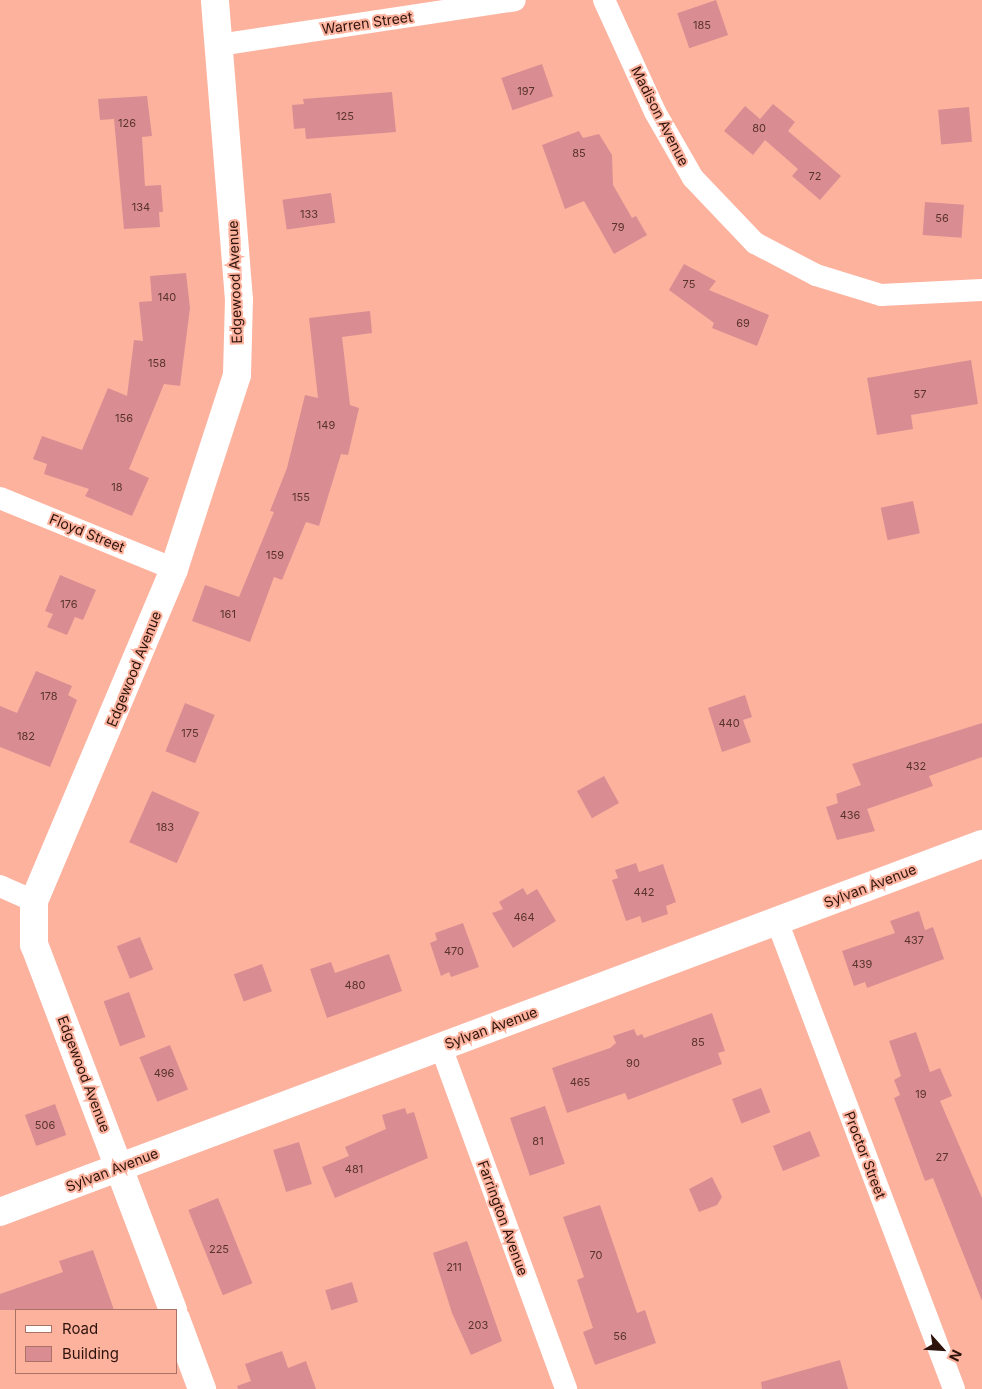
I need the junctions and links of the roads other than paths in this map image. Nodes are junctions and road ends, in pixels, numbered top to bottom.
1 (215, 0) edge
2 (515, 0) edge
3 (604, 0) edge
4 (219, 45) junction
5 (982, 290) edge
6 (0, 498) edge
7 (174, 569) junction
8 (982, 844) edge
9 (0, 886) edge
10 (34, 901) junction
11 (777, 921) junction
12 (441, 1047) junction
13 (121, 1166) junction
14 (0, 1212) edge
15 (173, 1309) edge
16 (178, 1324) edge
17 (202, 1389) edge
18 (566, 1389) edge
19 (954, 1389) edge

1 - 4 street, Edgewood Avenue
2 - 4 street, Warren Street
3 - 5 street, Madison Avenue
4 - 7 street, Edgewood Avenue
6 - 7 street, Floyd Street
7 - 10 street, Edgewood Avenue
8 - 11 street, Sylvan Avenue
9 - 10 street
10 - 13 street, Edgewood Avenue
11 - 12 street, Sylvan Avenue
11 - 19 street, Proctor Street
12 - 13 street, Sylvan Avenue
12 - 18 street, Farrington Avenue
13 - 14 street, Sylvan Avenue
13 - 15 street, Edgewood Avenue
16 - 17 street

